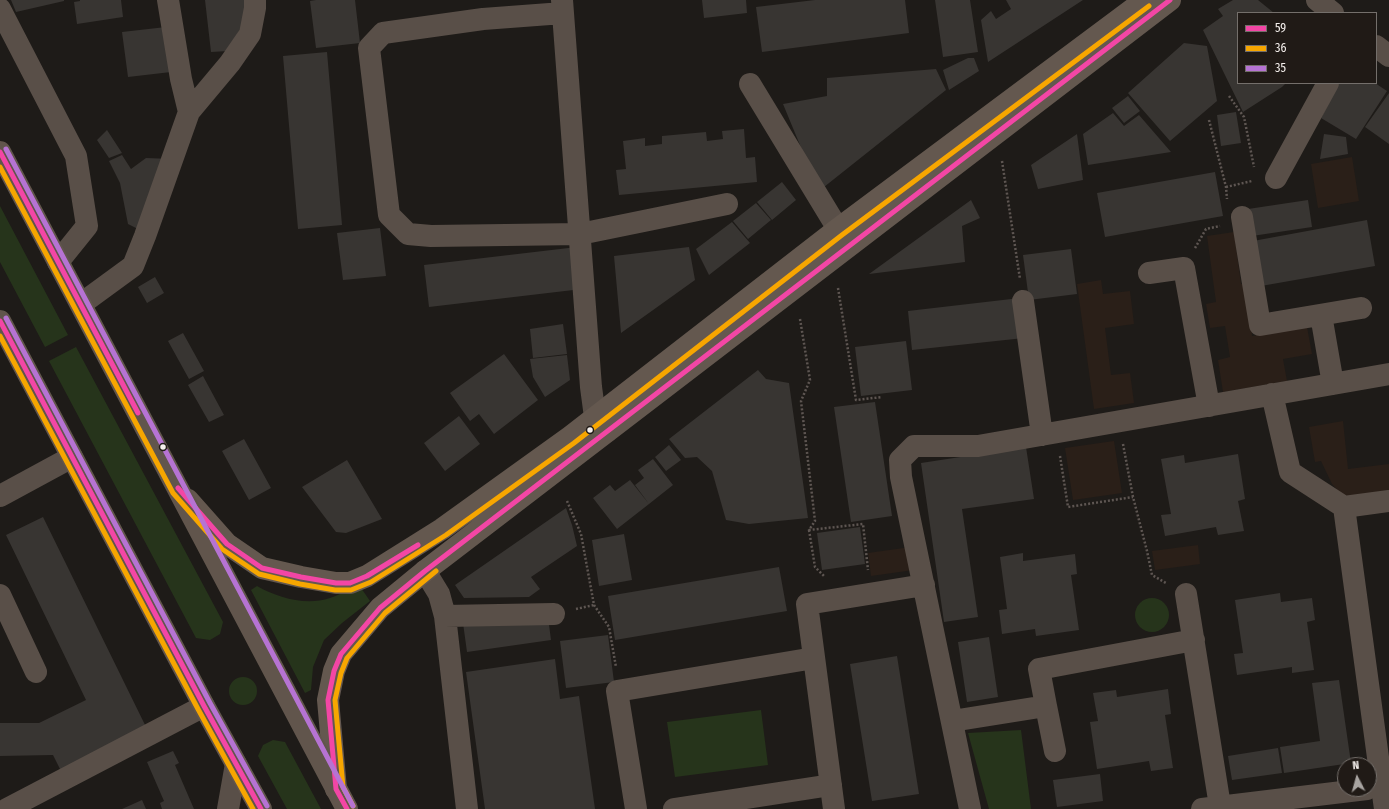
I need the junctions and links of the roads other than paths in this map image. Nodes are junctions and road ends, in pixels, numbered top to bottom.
1 (168, 0) edge
2 (255, 0) edge
3 (1145, 0) edge
4 (1170, 0) edge
5 (562, 6) edge
6 (0, 9) edge
7 (482, 9) edge
8 (1377, 47) edge
9 (1389, 56) edge
10 (750, 84) dead end
11 (1327, 84) edge
12 (189, 112) junction
13 (0, 152) edge
14 (1276, 178) dead end
15 (727, 204) dead end
16 (1234, 209) road end
17 (838, 229) junction
18 (580, 234) junction
19 (58, 262) junction
20 (1149, 273) dead end
21 (1023, 301) road end
22 (81, 304) junction
23 (1361, 308) dead end
24 (1321, 315) junction
25 (0, 322) edge
26 (1389, 374) edge
27 (1333, 384) junction
28 (1272, 394) junction
29 (1209, 406) junction
30 (601, 425) junction
31 (1049, 434) junction
32 (72, 457) junction
33 (178, 488) junction
34 (0, 496) edge
35 (1389, 501) edge
36 (1344, 508) junction
37 (425, 571) junction
38 (924, 586) junction
39 (1186, 594) road end
40 (0, 595) edge
41 (554, 614) dead end
42 (444, 616) junction
43 (1194, 640) junction
44 (814, 658) junction
45 (36, 672) dead end
46 (204, 706) junction
47 (1046, 706) junction
48 (952, 721) junction
49 (1054, 751) dead end
50 (1369, 757) edge
51 (236, 764) junction
52 (831, 785) junction
53 (336, 789) junction
54 (1337, 792) edge
55 (1377, 796) edge
56 (1211, 808) edge
57 (7, 809) edge
58 (228, 809) edge
59 (261, 809) edge
60 (347, 809) edge
61 (467, 809) edge
62 (636, 809) edge
63 (674, 809) edge
64 (834, 809) edge
65 (970, 809) edge
66 (1385, 809) edge

1 - 12 lane
2 - 12 lane
3 - 17 main road
4 - 30 main road
5 - 7 lane
5 - 18 lane
6 - 19 lane
7 - 18 lane
8 - 9 lane
10 - 17 lane
11 - 14 lane
12 - 22 lane
13 - 19 highway
15 - 18 lane
16 - 24 lane
17 - 30 main road
18 - 30 lane
19 - 22 highway
20 - 29 lane
21 - 31 lane
22 - 33 highway
23 - 24 lane
24 - 27 lane
25 - 32 highway
26 - 27 lane
27 - 28 lane
28 - 29 lane
28 - 36 lane
29 - 31 lane
30 - 33 main road
30 - 37 main road
31 - 38 lane
32 - 34 lane
32 - 46 highway
33 - 53 highway
35 - 36 lane
36 - 50 lane
37 - 42 lane
37 - 53 main road
38 - 44 lane
38 - 48 lane
39 - 43 lane
40 - 45 lane
41 - 42 lane
42 - 61 lane
43 - 47 lane
43 - 56 lane
44 - 52 lane
44 - 62 lane
46 - 51 highway
46 - 57 lane
47 - 48 lane
47 - 49 lane
48 - 65 lane
51 - 58 lane
51 - 59 highway
52 - 63 lane
52 - 64 lane
53 - 60 highway
54 - 56 lane
55 - 66 lane

